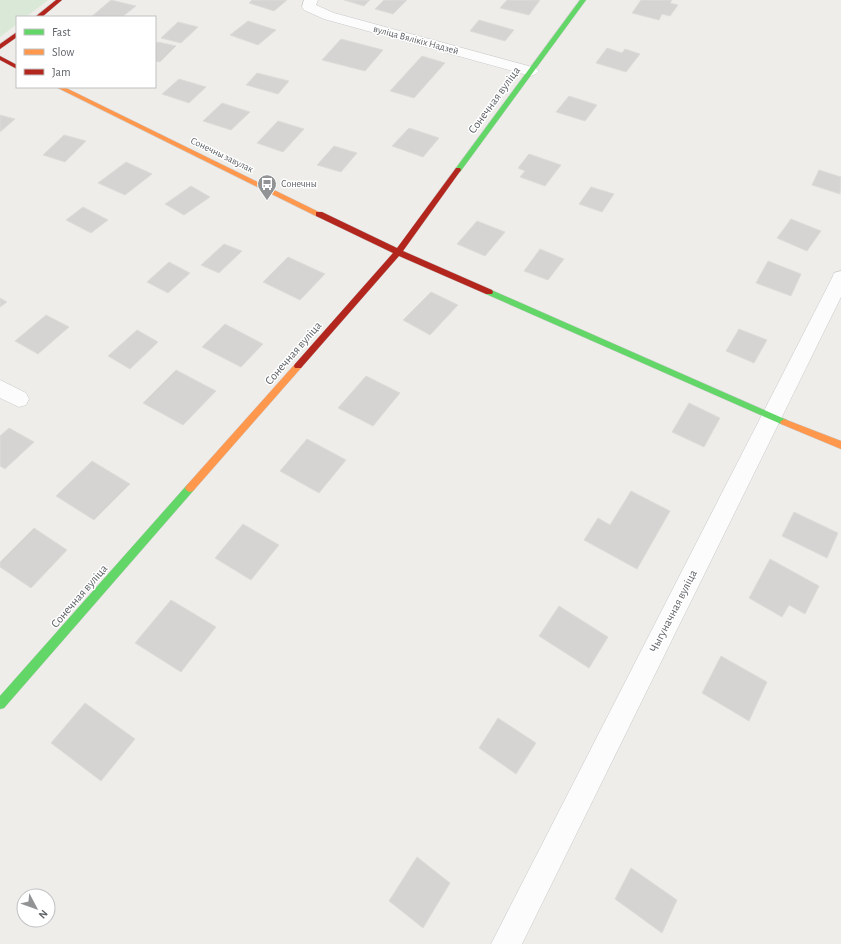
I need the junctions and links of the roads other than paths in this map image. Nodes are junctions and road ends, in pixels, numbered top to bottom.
1 (59, 0) edge
2 (310, 0) edge
3 (583, 0) edge
4 (39, 16) edge
5 (16, 35) edge
6 (0, 47) edge
7 (0, 58) edge
8 (16, 66) edge
9 (531, 71) junction
10 (60, 88) edge
11 (398, 252) junction
12 (841, 278) edge
13 (0, 388) edge
14 (18, 399) dead end
15 (770, 416) junction
16 (841, 445) edge
17 (0, 704) edge
18 (506, 944) edge

1 - 4 street
2 - 9 street, вуліца Вялікіх Надзей
3 - 9 street, Сонечная вуліца
5 - 6 street
7 - 8 street
9 - 11 street, Сонечная вуліца
10 - 11 street, Сонечны завулак
11 - 15 street, Сонечны завулак
11 - 17 street, Сонечная вуліца
12 - 15 street, Чыгуначная вуліца
13 - 14 street
15 - 16 street, Сонечны завулак
15 - 18 street, Чыгуначная вуліца

